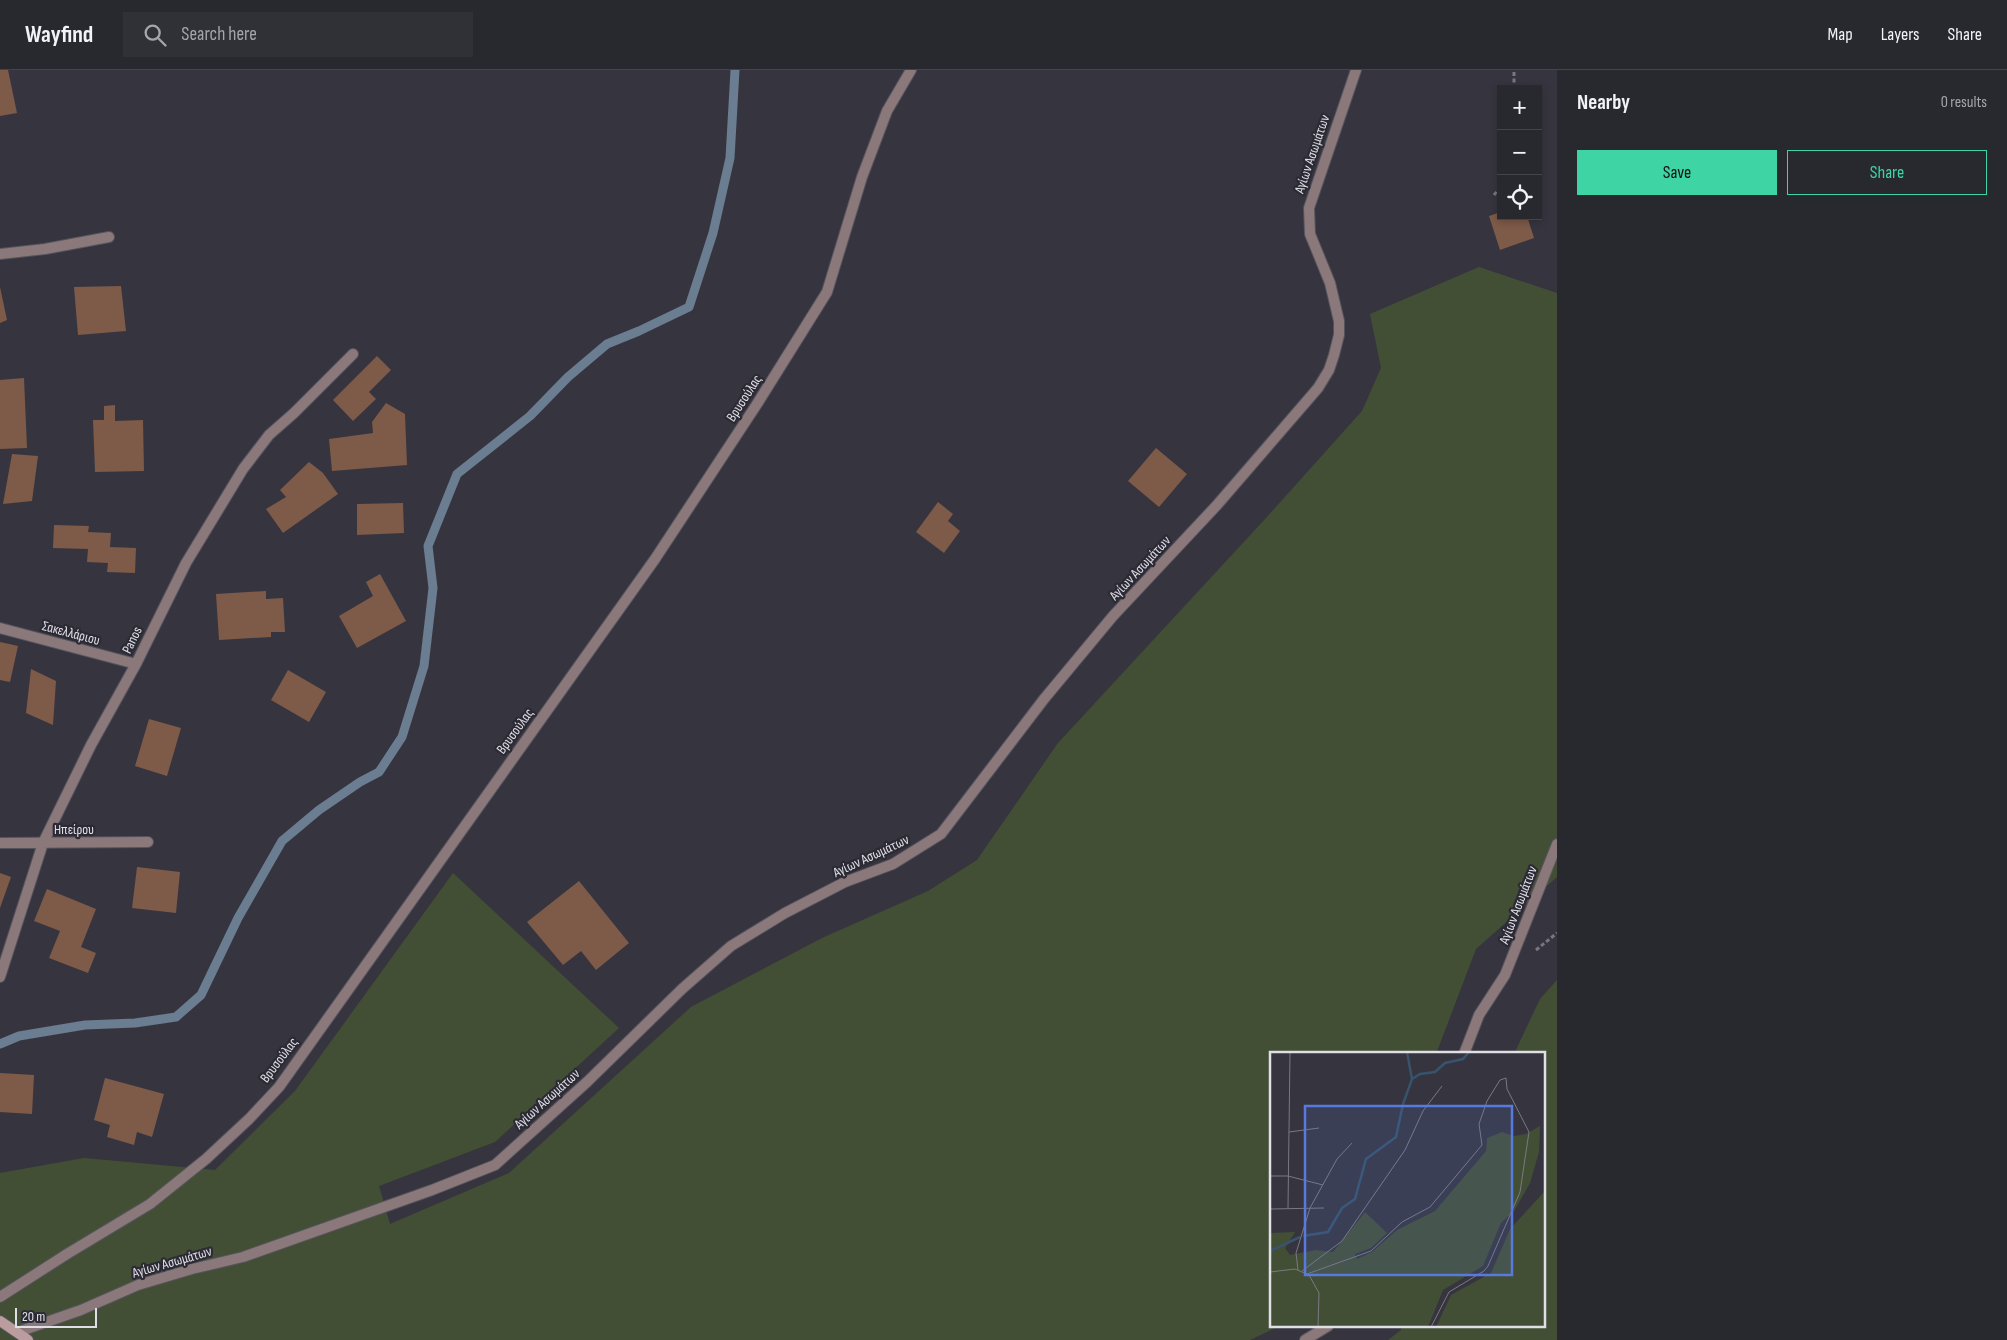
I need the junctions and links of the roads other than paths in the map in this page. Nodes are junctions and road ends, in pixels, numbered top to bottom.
1 (911, 70) edge
2 (1356, 70) edge
3 (109, 237) dead end
4 (0, 254) edge
5 (353, 354) dead end
6 (0, 628) edge
7 (136, 664) junction
8 (148, 842) dead end
9 (0, 843) edge
10 (42, 843) junction
11 (1557, 844) edge
12 (0, 977) edge
13 (1465, 1052) edge
14 (0, 1297) edge
15 (0, 1321) edge
16 (1325, 1328) edge
17 (18, 1332) junction
18 (28, 1340) edge
19 (1306, 1340) edge

1 - 14 street, Βρυσούλας
2 - 17 street, Αγίων Ασωμάτων
3 - 4 street
5 - 7 street, Panos
6 - 7 street, Σακελλάριου
7 - 10 street, Panos
8 - 10 street, Ηπείρου
9 - 10 street, Ηπείρου
10 - 12 street, Panos
11 - 13 street, Αγίων Ασωμάτων
15 - 17 main road
16 - 19 street
17 - 18 main road

